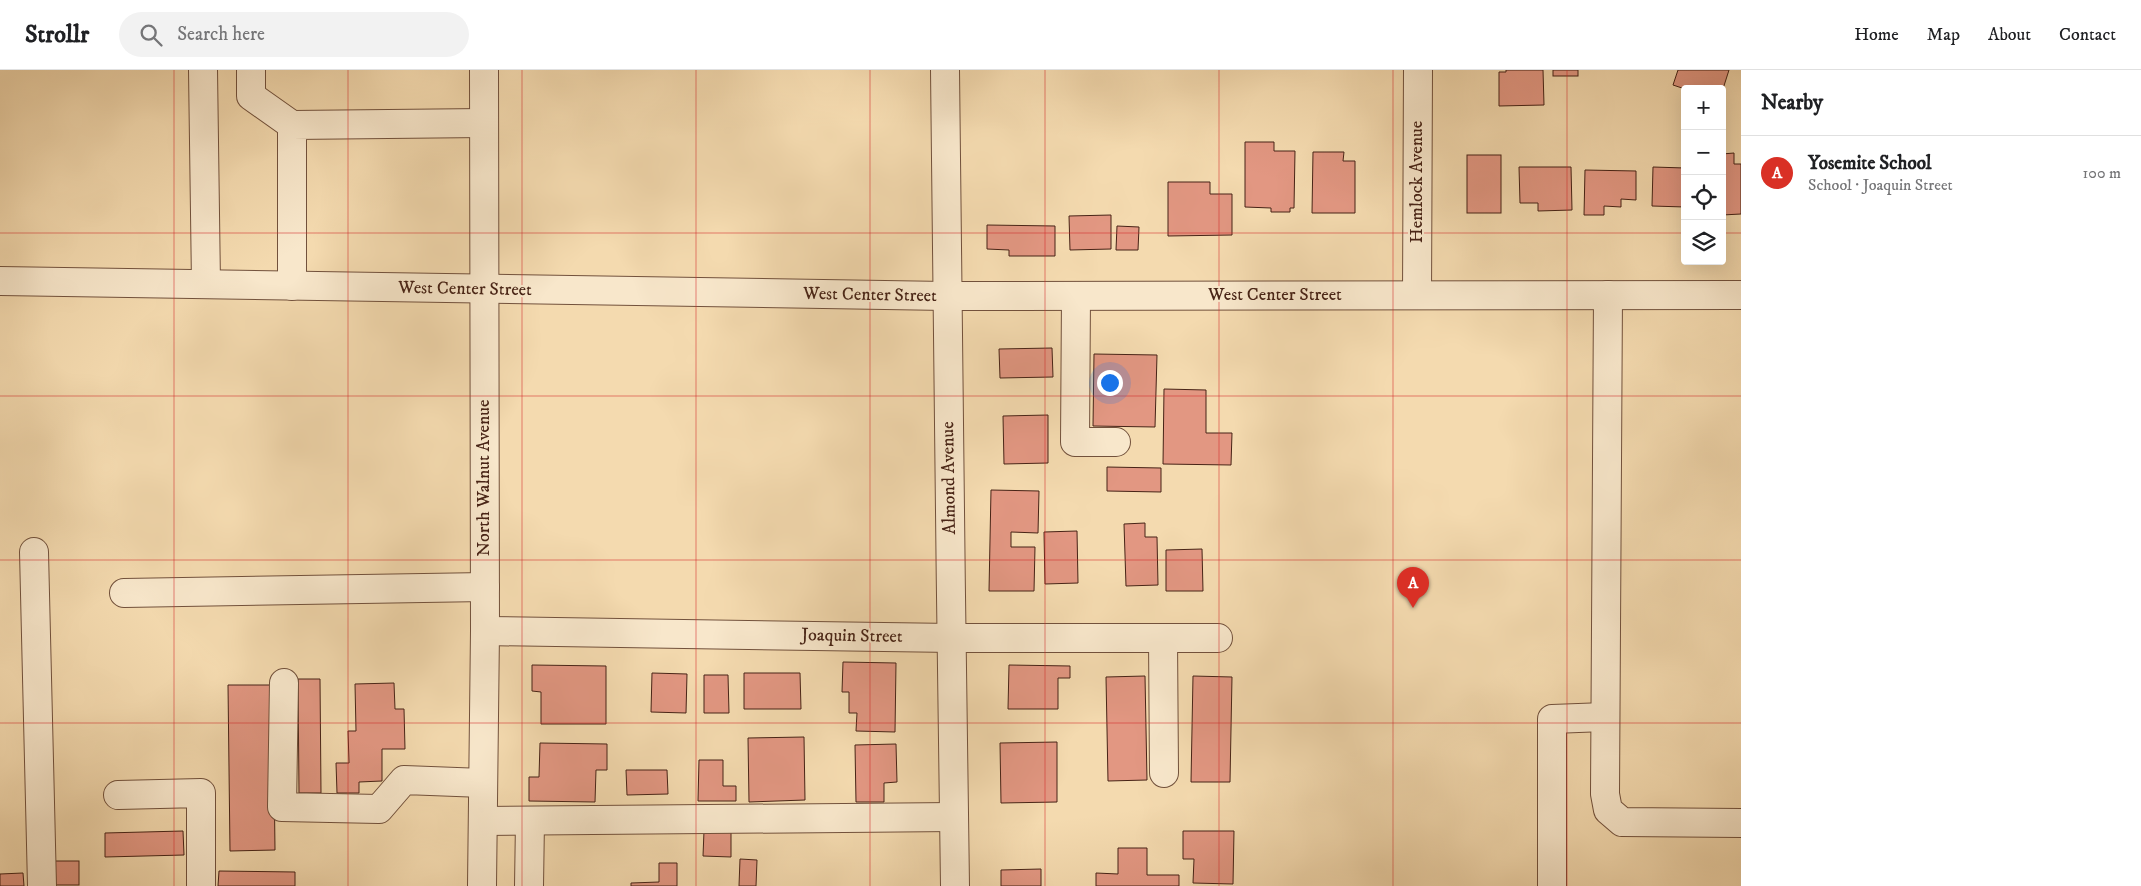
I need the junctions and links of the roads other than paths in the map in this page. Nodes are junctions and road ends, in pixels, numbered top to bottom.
1 (203, 70) edge
2 (251, 70) edge
3 (484, 70) edge
4 (945, 70) edge
5 (1418, 70) edge
6 (484, 123) junction
7 (292, 124) junction
8 (0, 281) edge
9 (206, 284) junction
10 (292, 286) junction
11 (484, 290) junction
12 (1417, 295) junction
13 (1608, 295) junction
14 (1741, 295) edge
15 (946, 296) junction
16 (1076, 296) junction
17 (1116, 442) dead end
18 (34, 552) dead end
19 (485, 587) junction
20 (124, 593) dead end
21 (485, 631) junction
22 (953, 638) junction
23 (1163, 638) junction
24 (1218, 638) dead end
25 (284, 683) dead end
26 (1606, 717) junction
27 (1164, 773) dead end
28 (483, 783) junction
29 (118, 795) dead end
30 (954, 818) junction
31 (530, 820) junction
32 (483, 821) junction
33 (1741, 823) edge
34 (42, 886) edge
35 (201, 886) edge
36 (482, 886) edge
37 (529, 886) edge
38 (955, 886) edge
39 (1552, 886) edge

1 - 9 street
2 - 7 street
3 - 6 street, North Walnut Avenue
4 - 15 street, Almond Avenue
5 - 12 street, Hemlock Avenue
6 - 7 street
6 - 11 street, North Walnut Avenue
7 - 10 street
8 - 9 street, West Center Street
9 - 10 street, West Center Street
10 - 11 street, West Center Street
11 - 15 street, West Center Street
11 - 19 street, North Walnut Avenue
12 - 13 street, West Center Street
12 - 16 street, West Center Street
13 - 14 street, West Center Street
13 - 26 street
15 - 16 street, West Center Street
15 - 22 street, Almond Avenue
16 - 17 street
18 - 34 street
19 - 20 street
19 - 21 street, North Walnut Avenue
21 - 22 street, Joaquin Street
21 - 28 street, North Walnut Avenue
22 - 23 street, Joaquin Street
22 - 30 street, Almond Avenue
23 - 24 street, Joaquin Street
23 - 27 street
25 - 28 street
26 - 33 street
26 - 39 street
28 - 32 street, North Walnut Avenue
29 - 35 street
30 - 31 street
30 - 38 street, Almond Avenue
31 - 32 street
31 - 37 street
32 - 36 street, North Walnut Avenue

